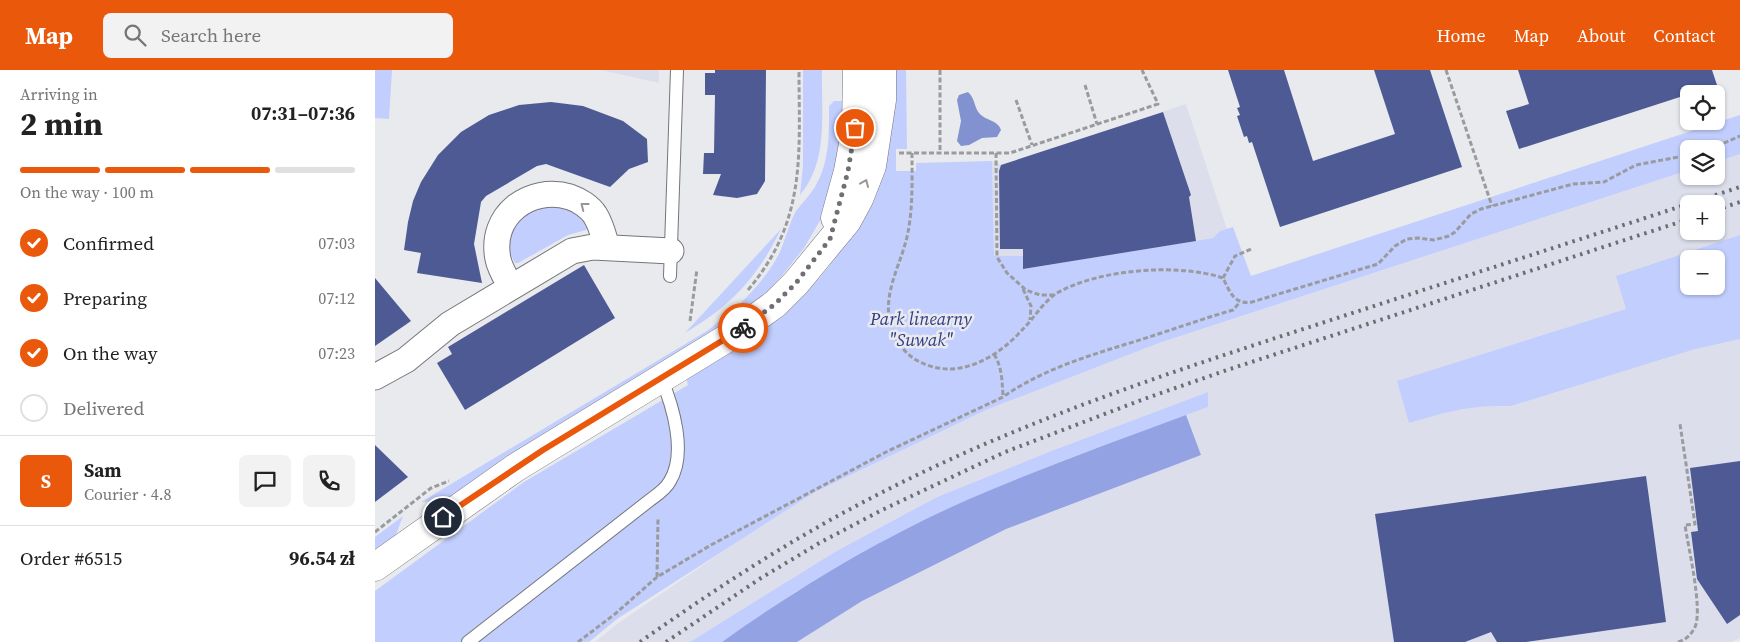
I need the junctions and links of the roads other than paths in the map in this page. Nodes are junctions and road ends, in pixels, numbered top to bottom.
1 (677, 70) edge
2 (857, 70) edge
3 (882, 70) edge
4 (830, 239) junction
5 (607, 247) junction
6 (671, 250) junction
7 (670, 276) dead end
8 (511, 287) junction
9 (375, 377) edge
10 (661, 378) junction
11 (375, 566) edge
12 (468, 642) edge

1 - 6 lane
2 - 4 street
4 -> 3 street
4 - 10 street
5 - 6 street
5 - 8 street
5 -> 8 street
6 - 7 lane
8 - 9 street
10 - 11 street
10 - 12 lane

